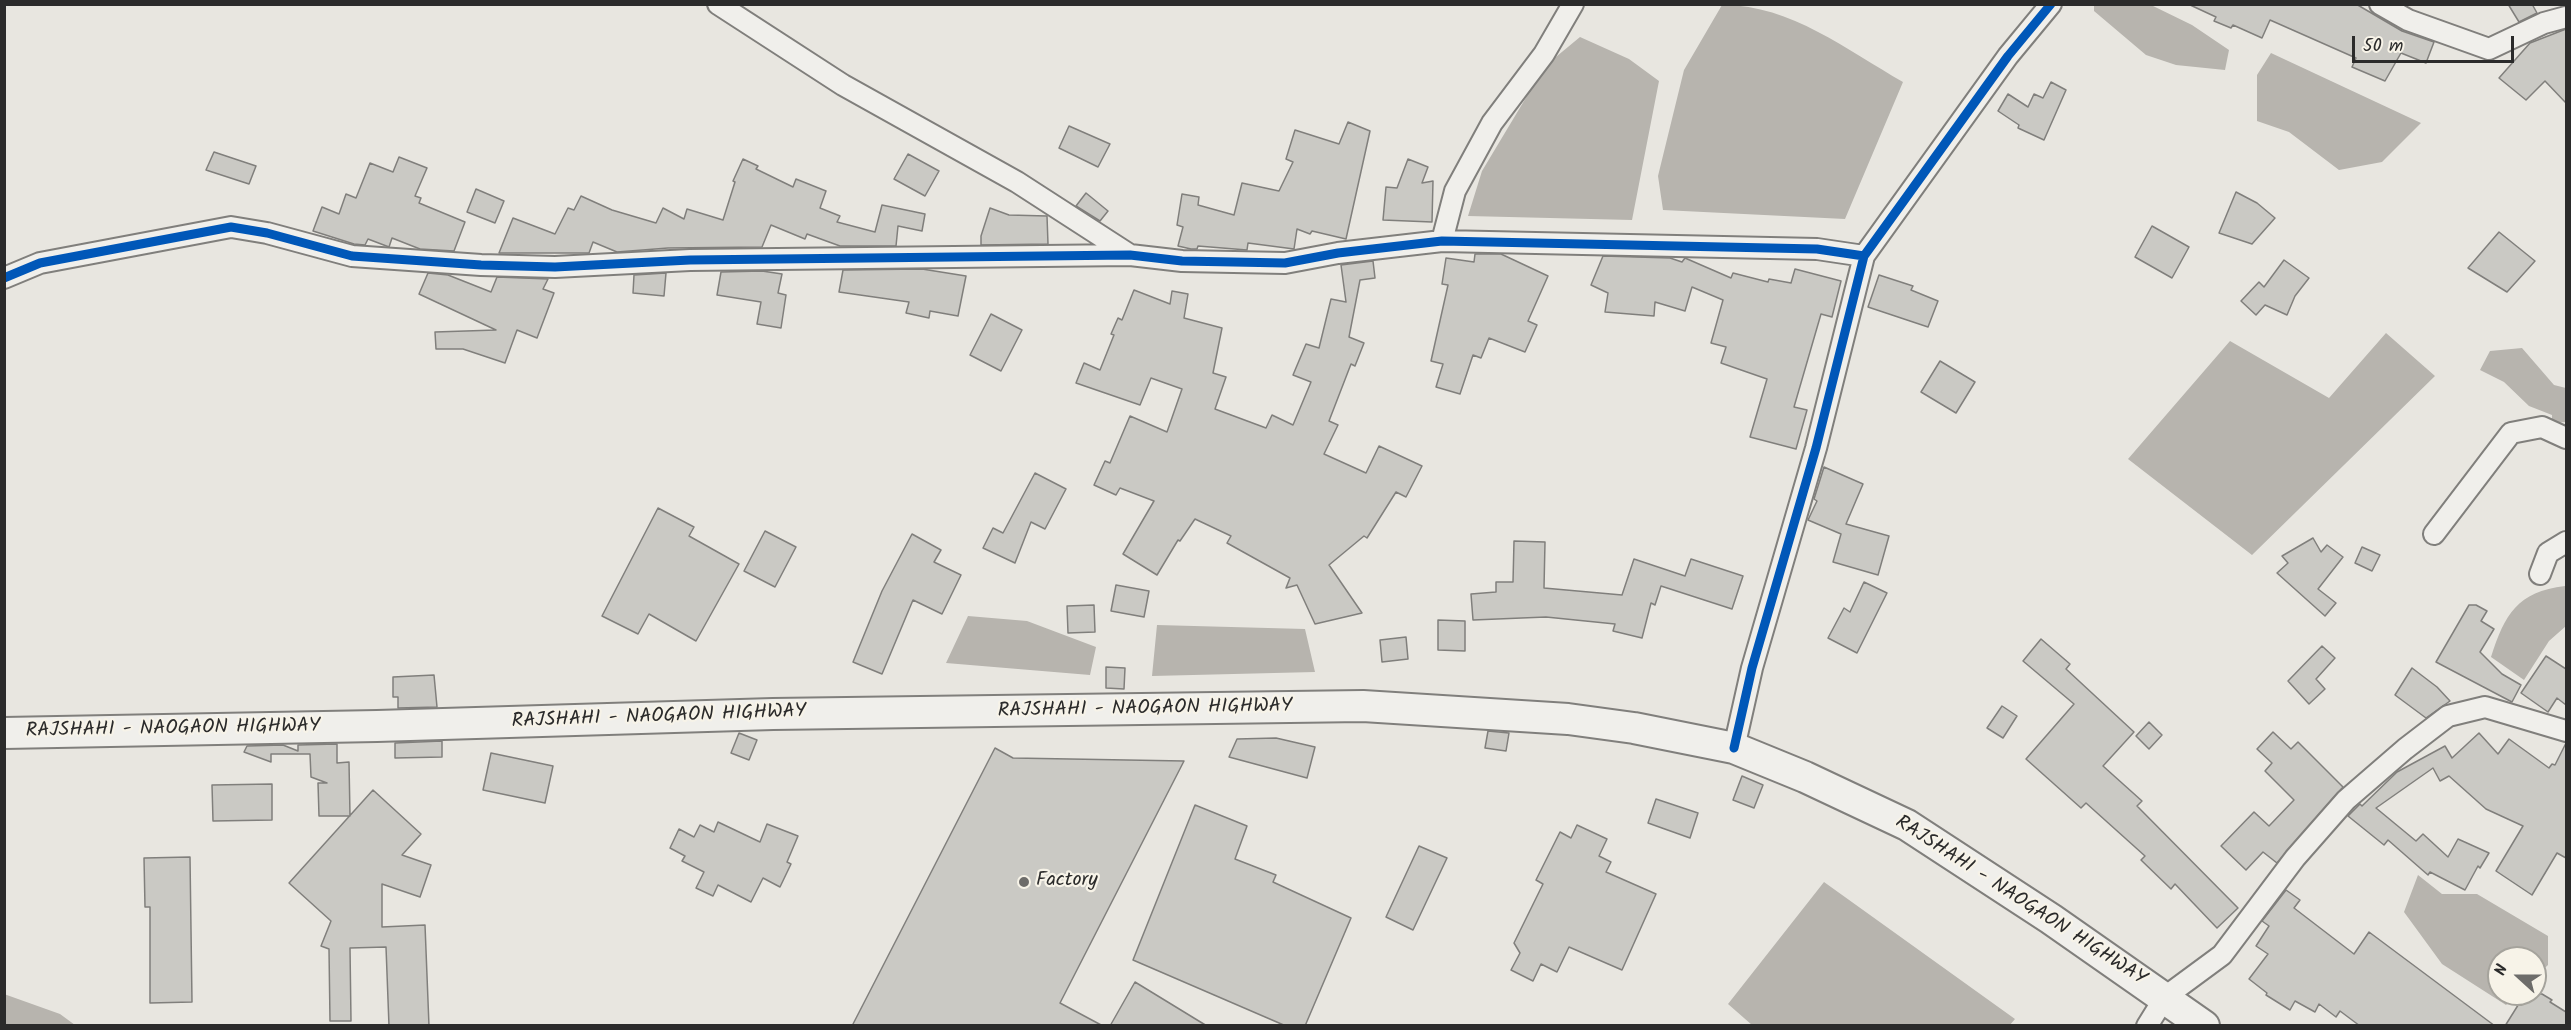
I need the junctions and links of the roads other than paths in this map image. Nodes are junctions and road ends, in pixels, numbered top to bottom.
1 (718, 4) edge
2 (1573, 4) edge
3 (2051, 4) edge
4 (2380, 4) edge
5 (2566, 17) edge
6 (1442, 241) junction
7 (1130, 255) junction
8 (1864, 256) junction
9 (4, 278) edge
10 (2566, 438) edge
11 (2434, 534) dead end
12 (2566, 542) edge
13 (2540, 574) dead end
14 (2566, 731) edge
15 (4, 733) edge
16 (1734, 748) junction
17 (2166, 997) junction
18 (2147, 1026) edge
19 (2204, 1026) edge

1 - 7 street
2 - 6 street
3 - 8 street
4 - 5 street
6 - 7 street
6 - 8 street
7 - 9 street
8 - 16 street
10 - 11 street
12 - 13 street
14 - 17 street
15 - 16 main road, RAJSHAHI - NAOGAON HIGHWAY
16 - 17 main road, RAJSHAHI - NAOGAON HIGHWAY
17 - 18 street
17 - 19 main road, RAJSHAHI - NAOGAON HIGHWAY

